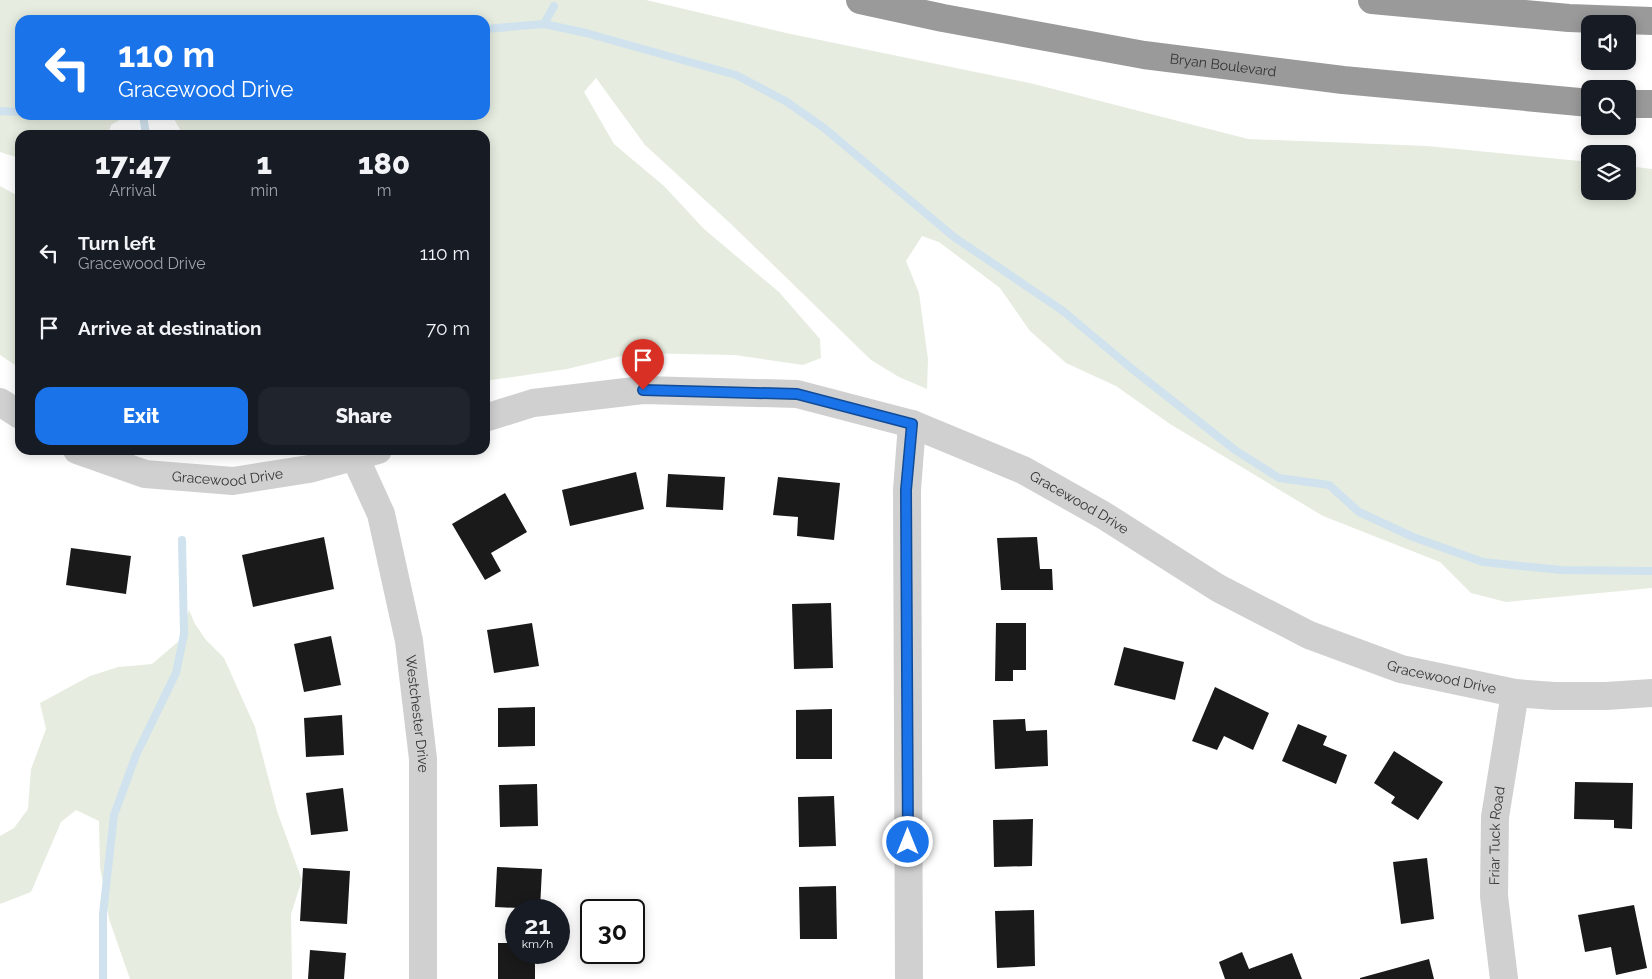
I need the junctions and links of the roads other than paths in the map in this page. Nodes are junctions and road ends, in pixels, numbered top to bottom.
1 (860, 0) edge
2 (1372, 0) edge
3 (1652, 21) edge
4 (1581, 101) edge
5 (1636, 104) edge
6 (1652, 104) edge
7 (0, 402) edge
8 (15, 412) edge
9 (490, 416) edge
10 (912, 424) junction
11 (91, 455) edge
12 (363, 455) edge
13 (367, 455) edge
14 (1515, 693) junction
15 (1652, 693) edge
16 (423, 979) edge
17 (909, 979) edge
18 (1504, 979) edge

1 - 4 highway, Bryan Boulevard
2 - 3 highway
5 - 6 highway
7 - 8 street
9 - 10 street, Gracewood Drive
10 - 14 street, Gracewood Drive
10 - 17 street
11 - 12 street, Gracewood Drive
13 - 16 street, Westchester Drive
14 - 15 street, Gracewood Drive
14 - 18 street, Friar Tuck Road

